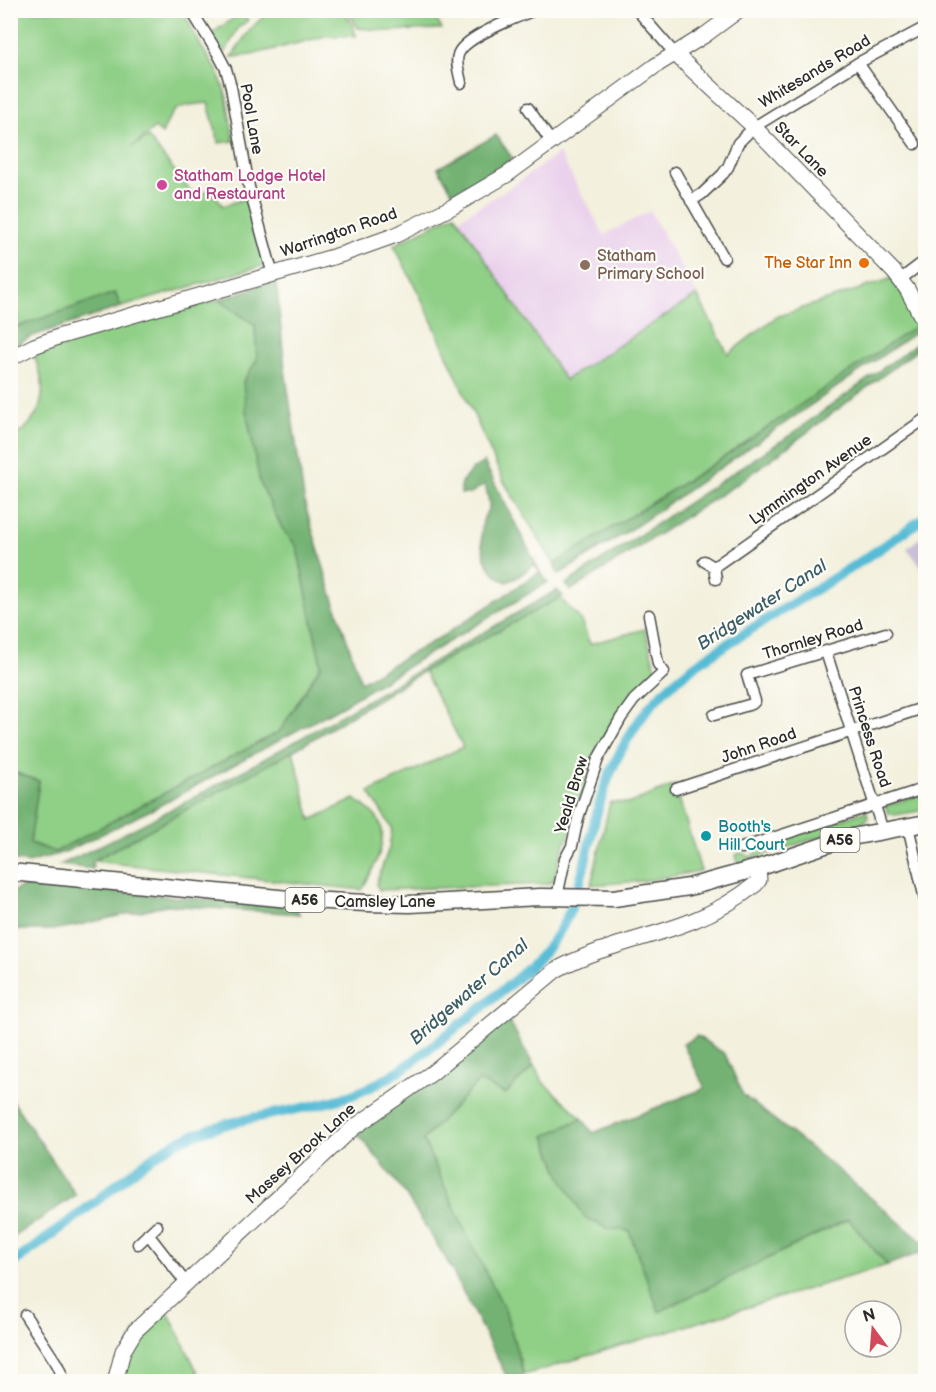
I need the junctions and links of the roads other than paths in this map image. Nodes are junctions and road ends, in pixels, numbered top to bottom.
1 (191, 10) edge
2 (534, 10) edge
3 (637, 10) edge
4 (739, 10) edge
5 (926, 27) edge
6 (675, 54) junction
7 (858, 63) junction
8 (461, 83) dead end
9 (528, 108) dead end
10 (754, 127) junction
11 (552, 143) junction
12 (915, 144) dead end
13 (675, 172) dead end
14 (691, 201) junction
15 (724, 258) dead end
16 (926, 260) edge
17 (273, 274) junction
18 (901, 279) junction
19 (926, 325) edge
20 (10, 357) edge
21 (926, 418) edge
22 (704, 561) dead end
23 (649, 615) dead end
24 (886, 633) dead end
25 (826, 652) junction
26 (926, 707) edge
27 (714, 715) dead end
28 (851, 730) junction
29 (926, 788) edge
30 (676, 789) dead end
31 (875, 804) junction
32 (926, 823) edge
33 (908, 826) junction
34 (883, 831) junction
35 (742, 848) dead end
36 (758, 868) junction
37 (10, 872) edge
38 (560, 897) junction
39 (926, 904) edge
40 (157, 1226) dead end
41 (148, 1234) junction
42 (138, 1244) dead end
43 (186, 1282) junction
44 (25, 1316) dead end
45 (65, 1382) edge
46 (115, 1382) edge

1 - 17 street, Pool Lane
2 - 8 street
3 - 6 street, Star Lane
4 - 6 street, Warrington Road
5 - 7 street, Whitesands Road
6 - 10 street, Star Lane
6 - 11 street, Warrington Road
7 - 10 street, Whitesands Road
7 - 12 street
9 - 11 street
10 - 14 street, Whitesands Road
10 - 18 street, Star Lane
11 - 17 street, Warrington Road
13 - 14 street
14 - 15 street
16 - 18 street
17 - 20 street, Warrington Road
18 - 19 street, Star Lane
21 - 22 street, Lymmington Avenue
23 - 38 street, Yeald Brow
24 - 25 street, Thornley Road
25 - 27 street, Thornley Road
25 - 28 street, Princess Road
26 - 28 street, John Road
28 - 30 street, John Road
28 - 31 street, Princess Road
29 - 31 street
31 - 34 street, Princess Road
31 - 35 street
32 - 33 main road, A56
33 - 34 main road, A56
33 - 39 street
34 - 36 main road, A56
36 - 38 main road, Camsley Lane / A56
36 - 43 street, Massey Brook Lane
37 - 38 main road, Camsley Lane / A56
40 - 41 street
41 - 42 street
41 - 43 street
43 - 46 street, Massey Brook Lane
44 - 45 street

